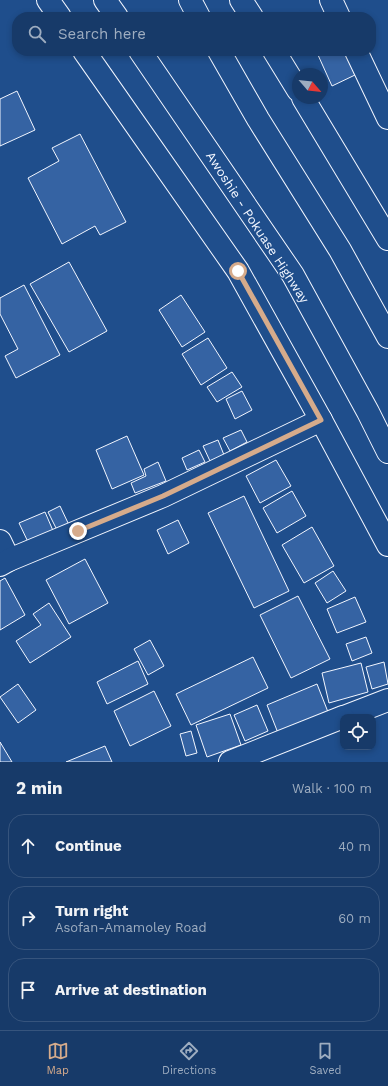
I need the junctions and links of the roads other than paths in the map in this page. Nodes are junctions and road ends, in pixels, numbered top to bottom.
1 (48, 0) edge
2 (105, 0) edge
3 (190, 0) edge
4 (241, 0) edge
5 (331, 0) edge
6 (56, 12) edge
7 (113, 12) edge
8 (196, 12) edge
9 (249, 12) edge
10 (337, 12) edge
11 (88, 56) edge
12 (143, 56) edge
13 (222, 56) edge
14 (277, 56) edge
15 (358, 56) edge
16 (292, 80) edge
17 (307, 104) edge
18 (388, 118) edge
19 (388, 239) edge
20 (388, 337) edge
21 (321, 420) junction
22 (388, 452) edge
23 (388, 545) edge
24 (3, 556) edge
25 (388, 700) edge
26 (351, 714) edge
27 (340, 718) edge
28 (230, 762) edge

1 - 6 street
2 - 7 street
3 - 8 street
4 - 9 street
5 - 10 street
11 - 21 street
12 - 22 street, Awoshie - Pokuase Highway
13 - 20 street
14 - 16 street
15 - 18 street
17 - 19 street
21 - 23 street
21 - 24 street
25 - 26 street
27 - 28 street

